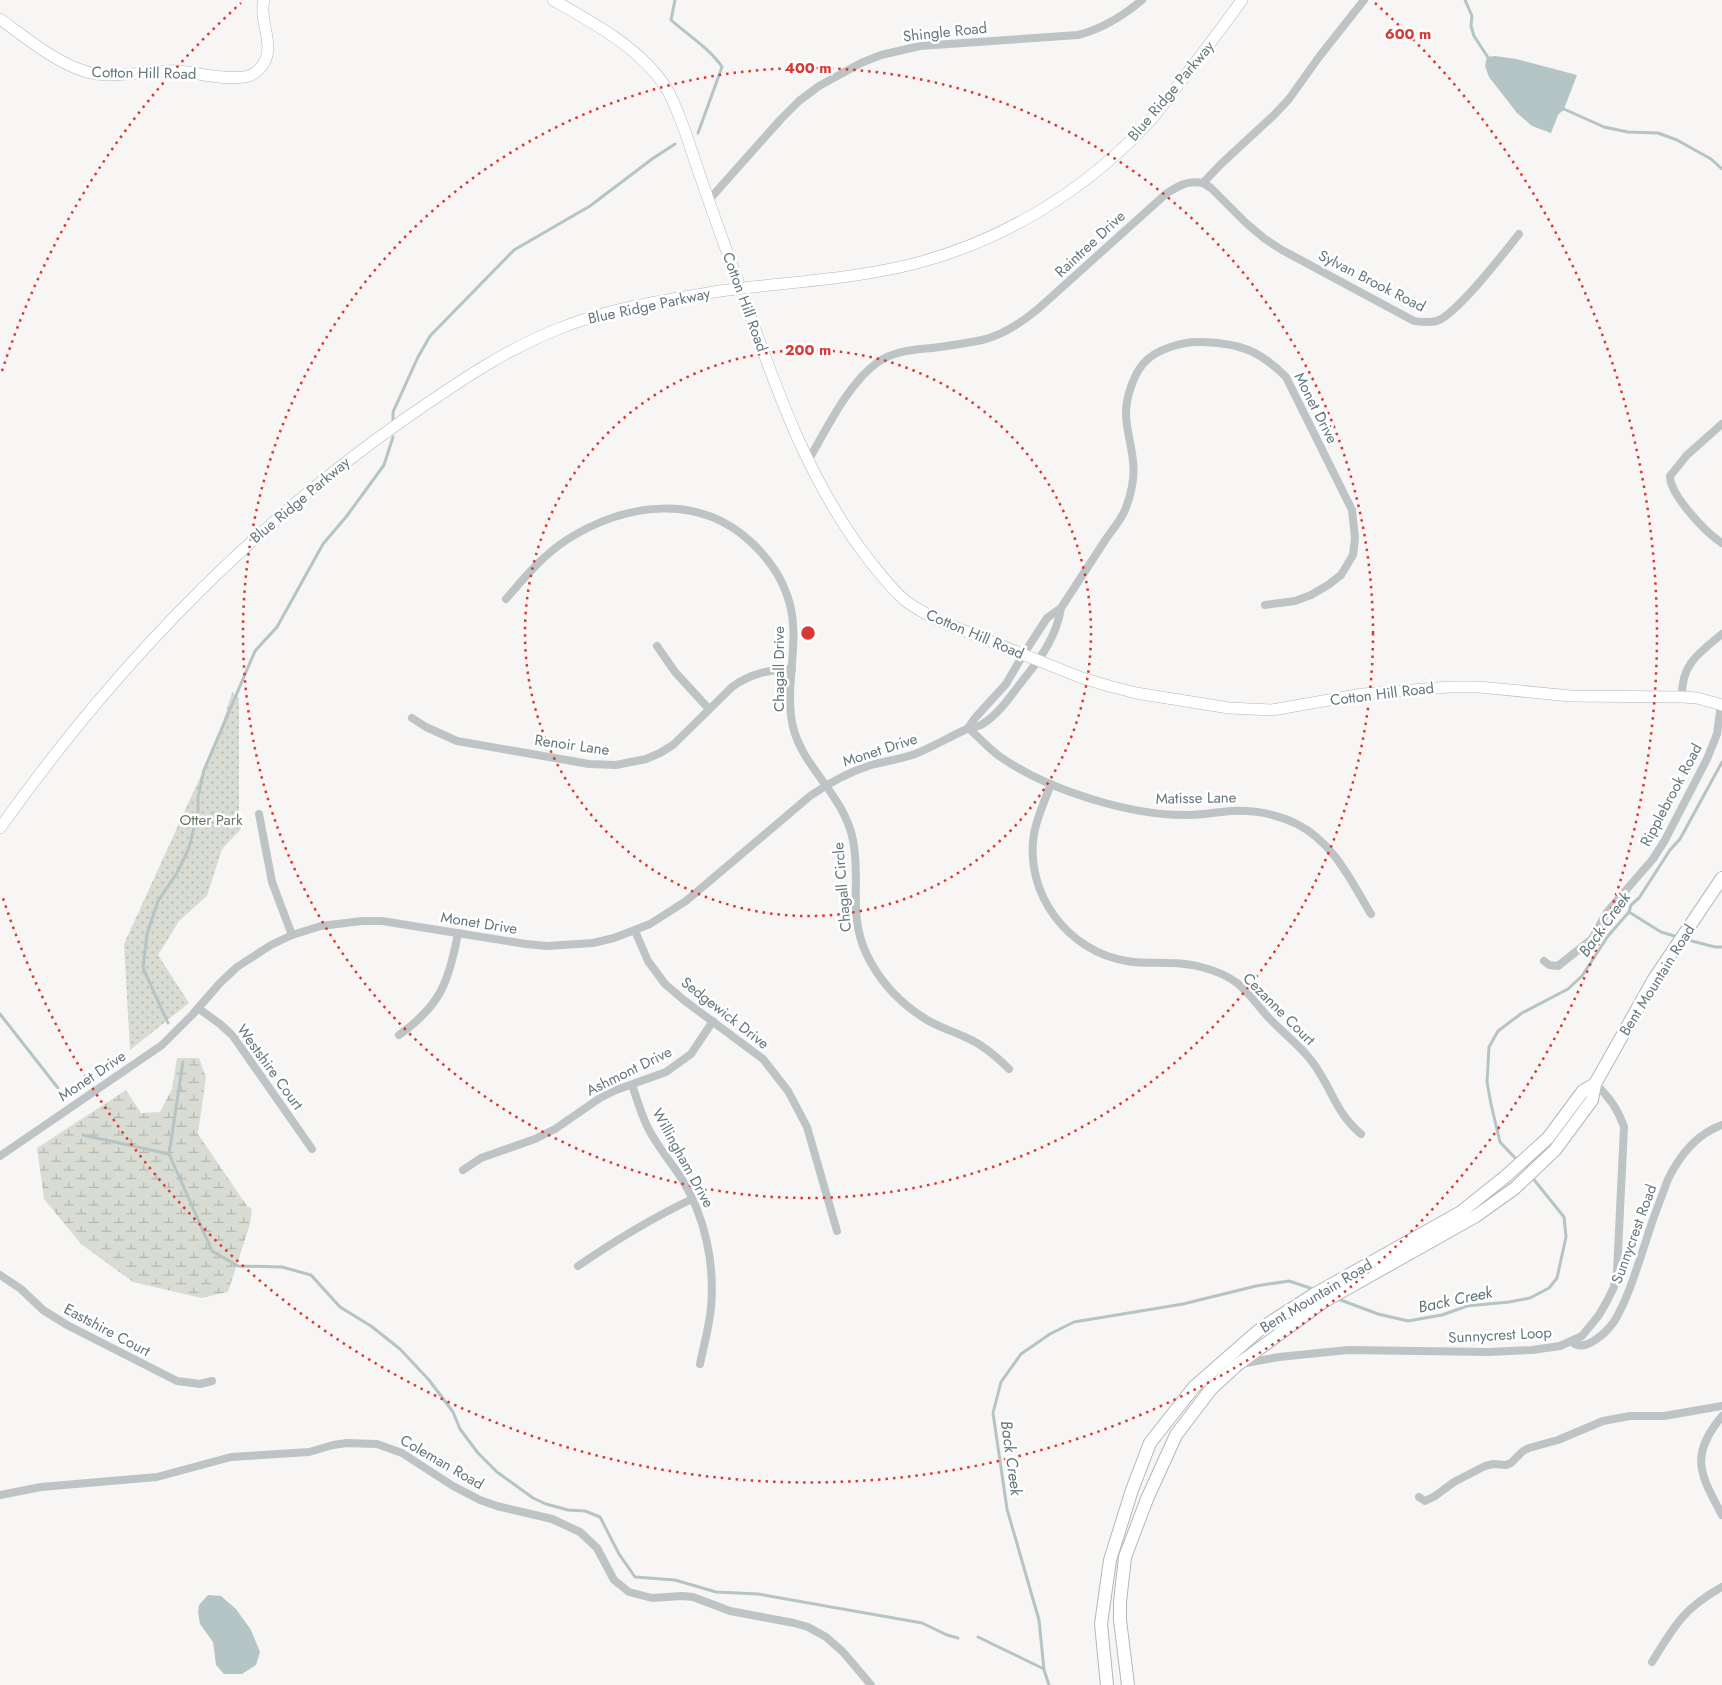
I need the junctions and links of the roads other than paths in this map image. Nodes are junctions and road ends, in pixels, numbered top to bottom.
1 (264, 0) edge
2 (553, 0) edge
3 (1142, 0) edge
4 (1242, 0) edge
5 (1364, 0) edge
6 (0, 19) edge
7 (1203, 183) junction
8 (708, 201) junction
9 (1519, 234) dead end
10 (1722, 424) edge
11 (808, 461) junction
12 (1722, 543) edge
13 (506, 599) dead end
14 (1265, 605) dead end
15 (1061, 608) junction
16 (1722, 634) edge
17 (657, 646) dead end
18 (1022, 655) junction
19 (1039, 660) junction
20 (792, 669) junction
21 (1682, 697) junction
22 (1721, 705) edge
23 (709, 709) junction
24 (412, 718) dead end
25 (968, 728) junction
26 (827, 784) junction
27 (1051, 784) junction
28 (258, 814) dead end
29 (0, 828) edge
30 (1722, 878) edge
31 (1371, 914) dead end
32 (635, 931) junction
33 (458, 933) junction
34 (292, 935) junction
35 (1544, 961) dead end
36 (198, 1008) junction
37 (713, 1021) junction
38 (399, 1035) dead end
39 (1010, 1069) dead end
40 (1595, 1084) junction
41 (632, 1085) junction
42 (1583, 1102) junction
43 (1722, 1125) edge
44 (1361, 1134) dead end
45 (312, 1149) dead end
46 (0, 1156) edge
47 (463, 1170) dead end
48 (692, 1199) junction
49 (837, 1231) dead end
50 (578, 1266) dead end
51 (0, 1275) edge
52 (1572, 1342) junction
53 (700, 1364) dead end
54 (1237, 1365) junction
55 (212, 1381) dead end
56 (1722, 1406) edge
57 (1722, 1416) edge
58 (0, 1495) edge
59 (1419, 1498) dead end
60 (1722, 1515) edge
61 (1722, 1587) edge
62 (1652, 1662) dead end
63 (871, 1685) edge
64 (1107, 1685) edge
65 (1128, 1685) edge

1 - 6 street, Cotton Hill Road
2 - 8 street, Cotton Hill Road
3 - 8 street, Shingle Road
4 - 29 street, Blue Ridge Parkway, bridge
5 - 7 street
7 - 9 street, Sylvan Brook Road
7 - 11 street, Raintree Drive
8 - 11 street, Cotton Hill Road
10 - 12 street
11 - 18 street, Cotton Hill Road
13 - 20 street, Chagall Drive
14 - 15 street, Monet Drive
15 - 18 street, Monet Drive
15 - 19 street, Monet Drive
16 - 21 street
17 - 23 street
18 - 19 street, Cotton Hill Road
18 - 25 street, Monet Drive
19 - 21 street, Cotton Hill Road
19 - 25 street, Monet Drive
20 - 23 street, Renoir Lane
20 - 26 street, Chagall Drive
21 - 22 street, Cotton Hill Road
22 - 35 street, Ripplebrook Road
23 - 24 street, Renoir Lane
25 - 26 street, Monet Drive
25 - 27 street, Matisse Lane
26 - 32 street, Monet Drive
26 - 39 street, Chagall Circle
27 - 31 street, Matisse Lane
27 - 44 street, Cezanne Court
28 - 34 street
30 - 40 main road, Bent Mountain Road
32 - 33 street, Monet Drive
32 - 37 street, Sedgewick Drive
33 - 34 street, Monet Drive
33 - 38 street
34 - 36 street, Monet Drive
36 - 45 street, Westshire Court
36 - 46 street, Monet Drive
37 - 41 street, Ashmont Drive
37 - 49 street, Sedgewick Drive
40 - 42 main road, Bent Mountain Road
40 - 52 street, Sunnycrest Loop
41 - 47 street, Ashmont Drive
41 - 48 street, Willingham Drive
42 - 54 main road, Bent Mountain Road
42 - 64 main road, Bent Mountain Road
43 - 52 street, Sunnycrest Road
48 - 50 street
48 - 53 street, Willingham Drive
51 - 55 street, Eastshire Court
52 - 54 street, Sunnycrest Loop
54 - 65 main road, Bent Mountain Road
56 - 59 street
57 - 60 street
58 - 63 street, Coleman Road
61 - 62 street

